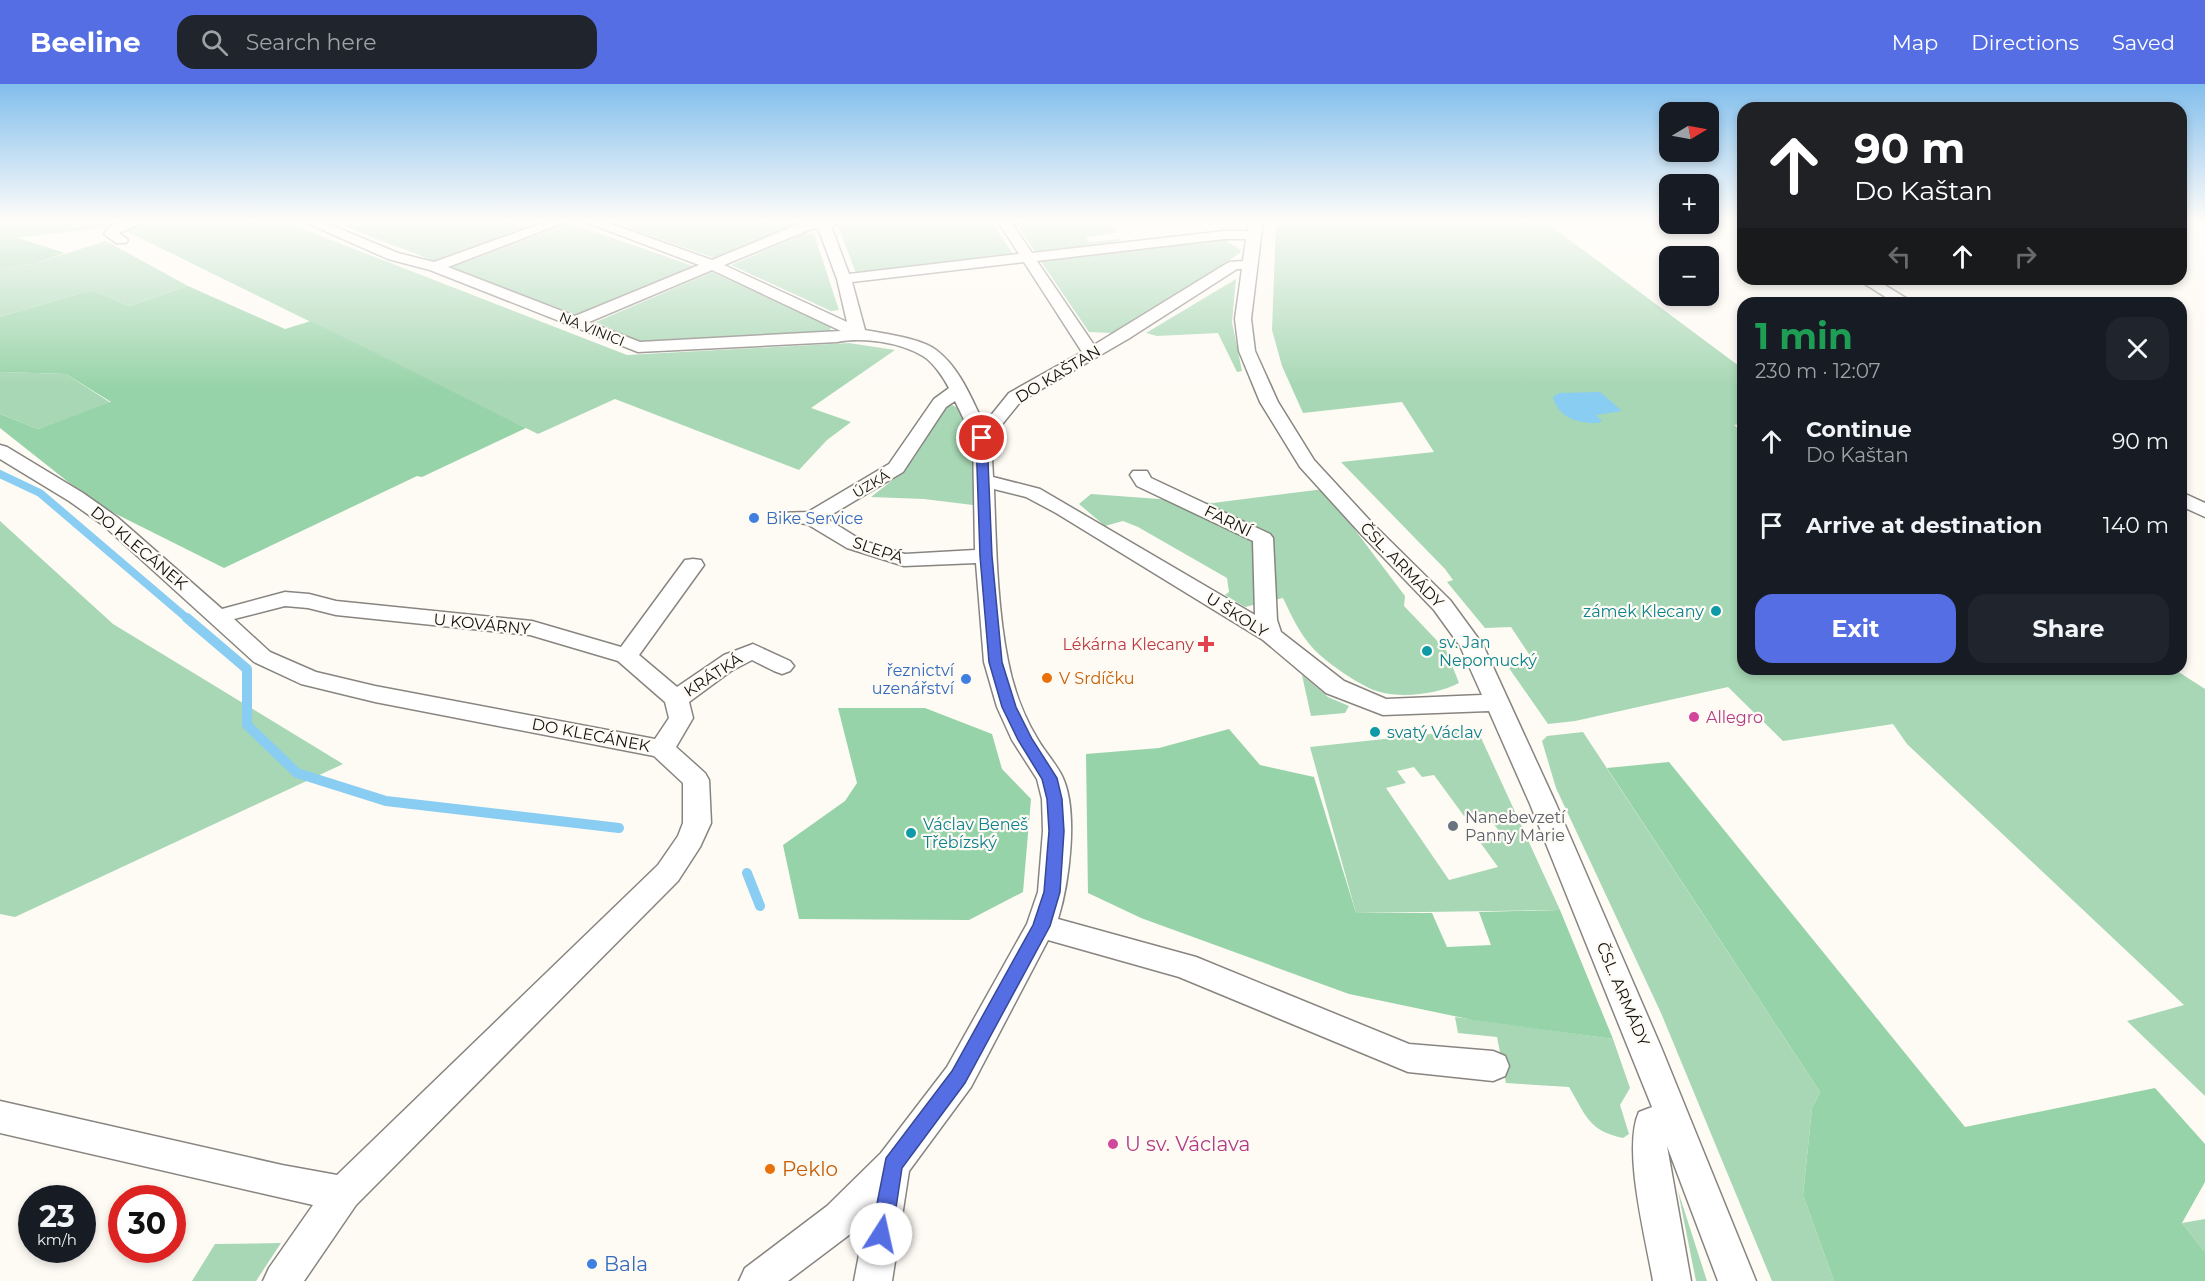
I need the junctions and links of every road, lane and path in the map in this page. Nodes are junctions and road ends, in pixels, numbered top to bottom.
1 (458, 276) edge
2 (686, 276) edge
3 (735, 276) edge
4 (843, 276) edge
5 (870, 276) edge
6 (1040, 276) edge
7 (1217, 276) edge
8 (1249, 276) edge
9 (844, 279) junction
10 (1874, 285) edge
11 (1896, 297) edge
12 (575, 322) junction
13 (858, 333) junction
14 (1092, 354) junction
15 (958, 390) junction
16 (982, 438) junction
17 (0, 451) edge
18 (1140, 475) dead end
19 (984, 481) junction
20 (2187, 501) edge
21 (2205, 511) edge
22 (785, 517) dead end
23 (812, 518) junction
24 (986, 556) junction
25 (693, 565) dead end
26 (217, 617) junction
27 (1271, 635) junction
28 (626, 656) junction
29 (782, 666) dead end
30 (676, 699) junction
31 (1497, 703) junction
32 (662, 749) junction
33 (1041, 926) junction
34 (1492, 1066) dead end
35 (0, 1117) edge
36 (1675, 1124) junction
37 (893, 1165) junction
38 (343, 1193) junction
39 (282, 1281) edge
40 (758, 1281) edge
41 (873, 1281) edge
42 (1672, 1281) edge
43 (1737, 1281) edge

1 - 12 street, NA VINICI
2 - 12 street
3 - 13 street
4 - 9 street
5 - 9 street
6 - 14 street
7 - 14 street, DO KAŠTAN
8 - 31 street, ČSL. ARMÁDY
9 - 13 street
10 - 11 street
12 - 13 street, NA VINICI
13 - 15 street
14 - 16 street, DO KAŠTAN
15 - 16 street
15 - 23 street, ÚZKÁ
16 - 19 street
17 - 26 street, DO KLECÁNEK
18 - 27 street, FARNÍ
19 - 24 street
19 - 27 street, U ŠKOLY
20 - 21 street
22 - 23 street
23 - 24 street, SLEPÁ
24 - 33 street
25 - 28 street
26 - 28 street, U KOVÁRNY
26 - 32 street, DO KLECÁNEK
27 - 31 street, U ŠKOLY
28 - 30 street, U KOVÁRNY
29 - 30 street, KRÁTKÁ
30 - 32 street
31 - 36 street, ČSL. ARMÁDY
32 - 38 street, DO KLECÁNEK
33 - 34 street
33 - 37 street
35 - 38 street
36 - 42 street
36 - 43 street, ČSL. ARMÁDY
37 - 40 street
37 - 41 street
38 - 39 street, DO KLECÁNEK

